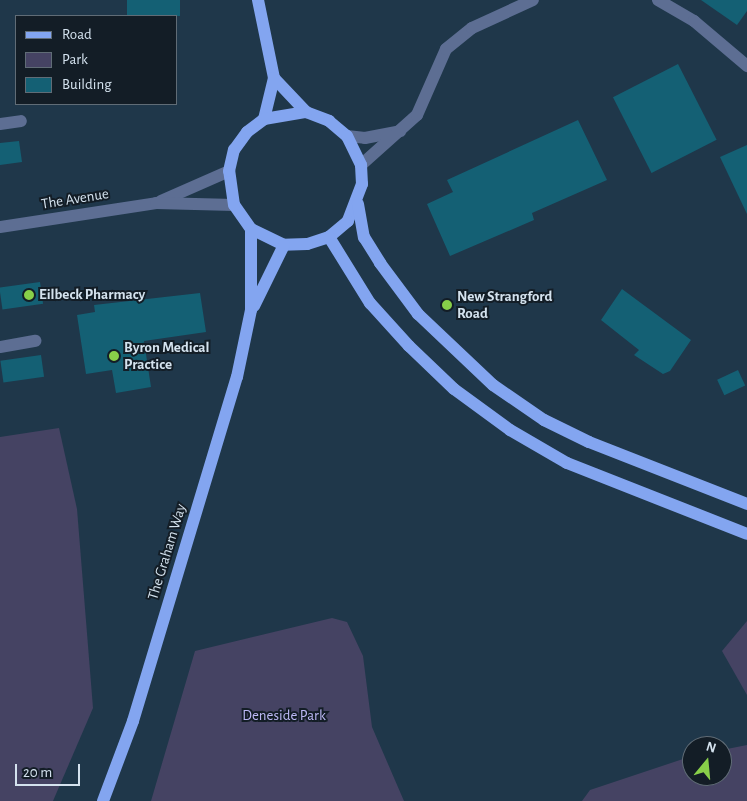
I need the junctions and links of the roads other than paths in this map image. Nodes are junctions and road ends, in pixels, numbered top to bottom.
1 (258, 0) edge
2 (533, 0) edge
3 (658, 0) edge
4 (747, 66) edge
5 (274, 78) junction
6 (306, 112) junction
7 (264, 119) junction
8 (21, 121) dead end
9 (0, 124) edge
10 (402, 131) junction
11 (347, 136) junction
12 (361, 165) junction
13 (229, 171) junction
14 (156, 203) junction
15 (358, 204) junction
16 (234, 205) junction
17 (0, 227) edge
18 (251, 229) junction
19 (328, 237) junction
20 (284, 245) junction
21 (251, 310) junction
22 (35, 341) dead end
23 (0, 347) edge
24 (747, 504) edge
25 (747, 534) edge
26 (103, 801) edge

1 - 5 main road
2 - 10 street
3 - 4 street
5 - 6 main road
5 - 7 main road
6 - 7 main road
6 - 11 main road
7 - 13 main road
8 - 9 street
10 - 11 street
10 - 12 street
11 - 12 main road
12 - 15 main road
13 - 14 street, The Avenue
13 - 16 main road
14 - 16 street, The Avenue
14 - 17 street, The Avenue
15 - 19 main road
15 - 24 main road
16 - 18 main road
18 - 20 main road
18 - 21 main road, The Graham Way
19 - 20 main road
19 - 25 main road
20 - 21 main road, The Graham Way
21 - 26 main road, The Graham Way
22 - 23 street

